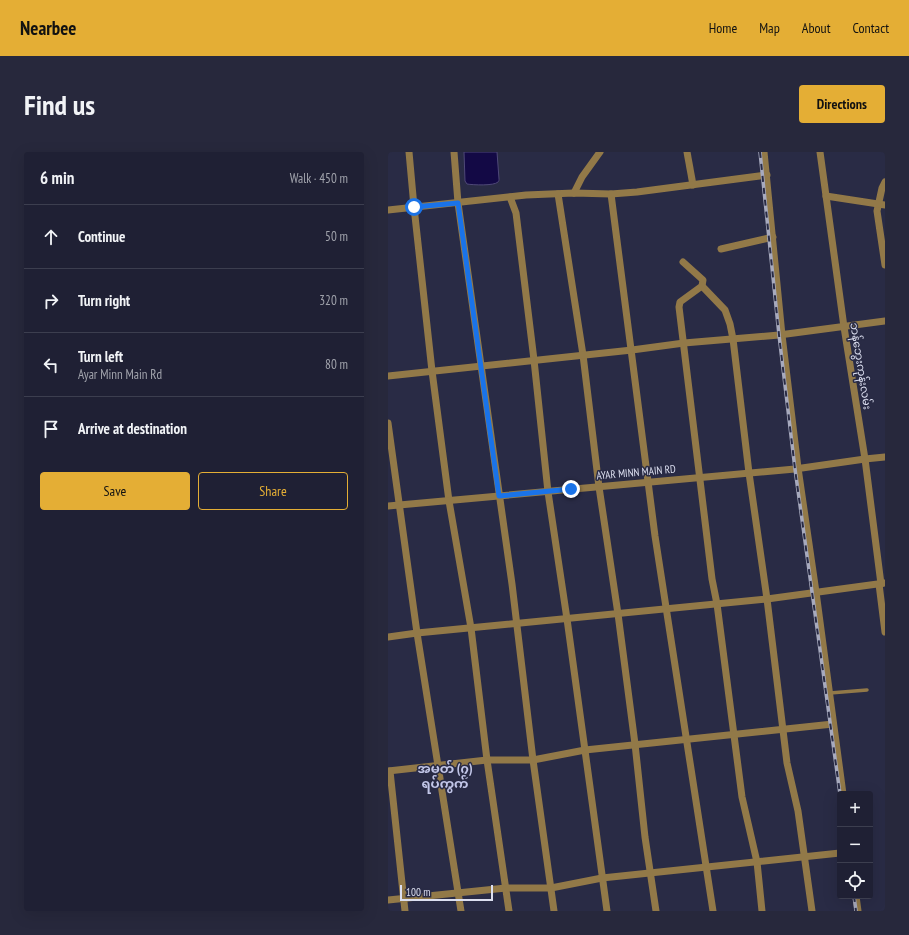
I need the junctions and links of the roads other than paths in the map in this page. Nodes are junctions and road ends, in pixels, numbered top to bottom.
1 (409, 152) edge
2 (454, 152) edge
3 (600, 152) edge
4 (687, 152) edge
5 (764, 152) edge
6 (820, 152) edge
7 (767, 175) junction
8 (885, 182) edge
9 (693, 184) junction
10 (558, 194) junction
11 (574, 194) junction
12 (610, 194) junction
13 (826, 196) junction
14 (510, 197) junction
15 (458, 203) junction
16 (882, 204) edge
17 (414, 207) junction
18 (388, 210) edge
19 (773, 237) junction
20 (721, 249) dead end
21 (683, 262) dead end
22 (885, 265) edge
23 (702, 286) junction
24 (885, 321) edge
25 (844, 327) junction
26 (782, 335) junction
27 (733, 339) junction
28 (684, 343) junction
29 (632, 350) junction
30 (583, 355) junction
31 (534, 360) junction
32 (482, 366) junction
33 (432, 371) junction
34 (388, 376) edge
35 (388, 423) edge
36 (885, 457) edge
37 (865, 459) junction
38 (798, 468) junction
39 (749, 473) junction
40 (700, 478) junction
41 (648, 482) junction
42 (599, 487) junction
43 (548, 492) junction
44 (499, 496) junction
45 (449, 501) junction
46 (399, 505) junction
47 (388, 506) edge
48 (882, 584) edge
49 (816, 592) junction
50 (767, 599) junction
51 (717, 604) junction
52 (666, 609) junction
53 (618, 614) junction
54 (568, 619) junction
55 (516, 624) junction
56 (471, 628) junction
57 (885, 632) edge
58 (417, 633) junction
59 (388, 637) edge
60 (867, 690) dead end
61 (829, 693) junction
62 (833, 724) junction
63 (782, 729) junction
64 (733, 734) junction
65 (687, 739) junction
66 (635, 744) junction
67 (585, 750) junction
68 (487, 760) junction
69 (533, 760) junction
70 (439, 765) junction
71 (389, 771) edge
72 (842, 791) edge
73 (837, 853) edge
74 (804, 857) junction
75 (757, 862) junction
76 (706, 867) junction
77 (651, 873) junction
78 (602, 878) junction
79 (506, 888) junction
80 (551, 888) junction
81 (459, 893) junction
82 (403, 898) junction
83 (856, 899) edge
84 (388, 900) edge
85 (405, 911) edge
86 (461, 911) edge
87 (509, 911) edge
88 (554, 911) edge
89 (607, 911) edge
90 (656, 911) edge
91 (713, 911) edge
92 (762, 911) edge
93 (812, 911) edge
94 (858, 911) edge

1 - 17 street
2 - 15 street
3 - 11 street
4 - 9 street
5 - 7 street
6 - 13 street, ဘန်ဘွေးကုန်းလမ်း
7 - 9 street
7 - 19 street
8 - 16 street
9 - 12 street
10 - 11 street
10 - 14 street
10 - 30 street
11 - 12 street
12 - 29 street
13 - 16 street
13 - 25 street, ဘန်ဘွေးကုန်းလမ်း
14 - 15 street
14 - 31 street
15 - 17 street
15 - 32 street
16 - 22 street
17 - 18 street
17 - 33 street
19 - 20 street
19 - 26 street
21 - 23 street
23 - 27 street
23 - 28 street
24 - 25 street
25 - 26 street
25 - 37 street, ဘန်ဘွေးကုန်းလမ်း
26 - 27 street
26 - 38 street
27 - 28 street
27 - 39 street
28 - 29 street
28 - 40 street
29 - 30 street
29 - 41 street
30 - 31 street
30 - 42 street
31 - 32 street
31 - 43 street
32 - 33 street
32 - 44 street
33 - 34 street
33 - 45 street
35 - 46 street
36 - 37 street, AYAR MINN MAIN RD
37 - 38 street, AYAR MINN MAIN RD
37 - 48 street, ဘန်ဘွေးကုန်းလမ်း
38 - 39 street, AYAR MINN MAIN RD
38 - 49 street
39 - 40 street, AYAR MINN MAIN RD
39 - 50 street
40 - 41 street, AYAR MINN MAIN RD
40 - 51 street
41 - 42 street, AYAR MINN MAIN RD
41 - 52 street
42 - 43 street, AYAR MINN MAIN RD
42 - 53 street
43 - 44 street, AYAR MINN MAIN RD
43 - 54 street
44 - 45 street, AYAR MINN MAIN RD
44 - 55 street
45 - 46 street, AYAR MINN MAIN RD
45 - 56 street
46 - 47 street, AYAR MINN MAIN RD
46 - 58 street
48 - 49 street
48 - 57 street, ဘန်ဘွေးကုန်းလမ်း
49 - 50 street
49 - 61 street
50 - 51 street
50 - 63 street
51 - 52 street
51 - 64 street
52 - 53 street
52 - 65 street
53 - 54 street
53 - 66 street
54 - 55 street
54 - 67 street
55 - 56 street
55 - 69 street
56 - 58 street
56 - 68 street
58 - 59 street
58 - 70 street
60 - 61 lane
61 - 62 street
62 - 63 street
62 - 72 street
63 - 64 street
63 - 74 street
64 - 65 street
64 - 75 street
65 - 66 street
65 - 76 street
66 - 67 street
66 - 77 street
67 - 69 street
67 - 78 street
68 - 69 street
68 - 70 street
68 - 79 street
69 - 80 street
70 - 71 street
70 - 81 street
71 - 82 street
73 - 74 street
74 - 75 street
74 - 93 street
75 - 76 street
75 - 92 street
76 - 77 street
76 - 91 street
77 - 78 street
77 - 90 street
78 - 80 street
78 - 89 street
79 - 80 street
79 - 81 street
79 - 87 street
80 - 88 street
81 - 82 street
81 - 86 street
82 - 84 street
82 - 85 street
83 - 94 street

